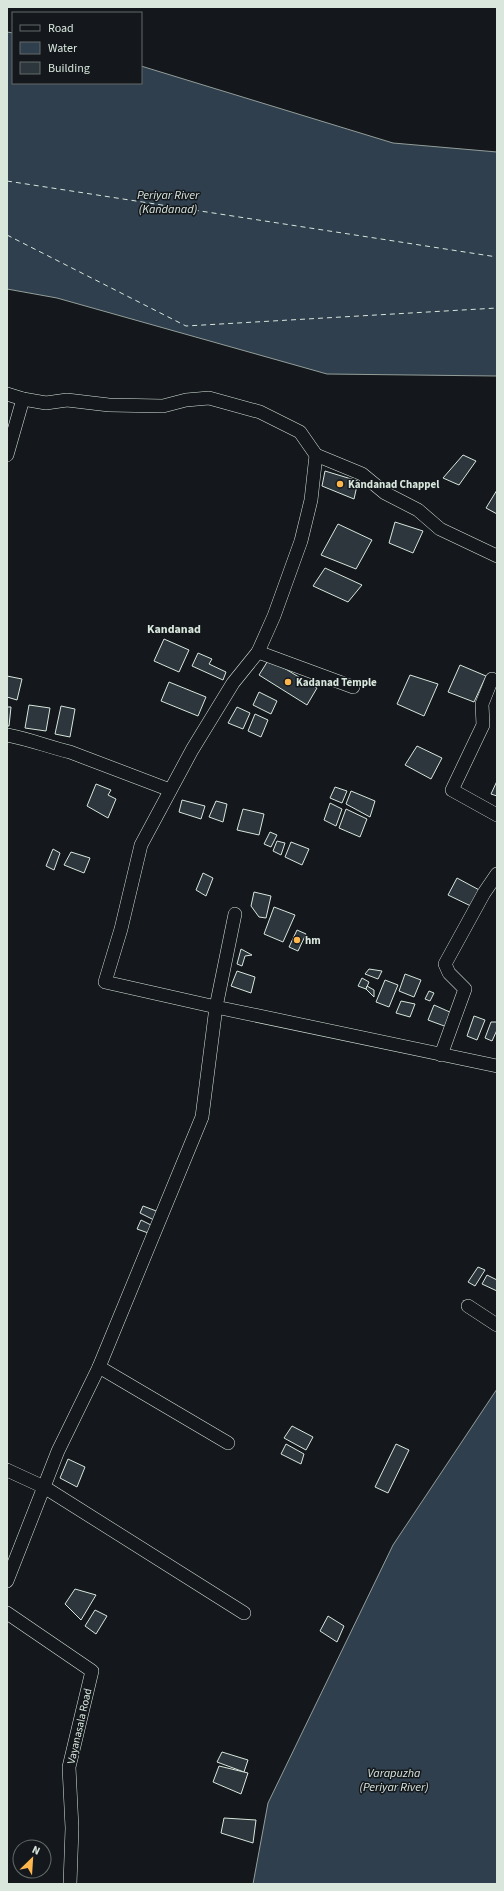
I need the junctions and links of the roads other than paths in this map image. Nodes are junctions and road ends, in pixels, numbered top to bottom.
1 (7, 394) edge
2 (23, 399) junction
3 (7, 455) edge
4 (316, 455) junction
5 (497, 556) edge
6 (258, 652) junction
7 (492, 679) dead end
8 (353, 687) dead end
9 (7, 735) edge
10 (170, 790) junction
11 (497, 815) edge
12 (497, 874) edge
13 (234, 914) dead end
14 (216, 1007) junction
15 (441, 1055) junction
16 (497, 1066) edge
17 (468, 1306) dead end
18 (497, 1325) edge
19 (99, 1367) junction
20 (228, 1443) dead end
21 (7, 1470) edge
22 (44, 1487) junction
23 (7, 1581) edge
24 (7, 1613) edge
25 (244, 1613) dead end
26 (70, 1884) edge

1 - 2 street
2 - 3 street
2 - 4 street
4 - 5 street
4 - 6 street
6 - 8 street
6 - 10 street
7 - 11 street
9 - 10 street
10 - 14 street
12 - 15 street
13 - 14 street
14 - 15 street
14 - 19 street
15 - 16 street
17 - 18 street
19 - 20 street
19 - 22 street
21 - 22 street
22 - 23 street
22 - 25 street
24 - 26 street, Vayanasala Road

